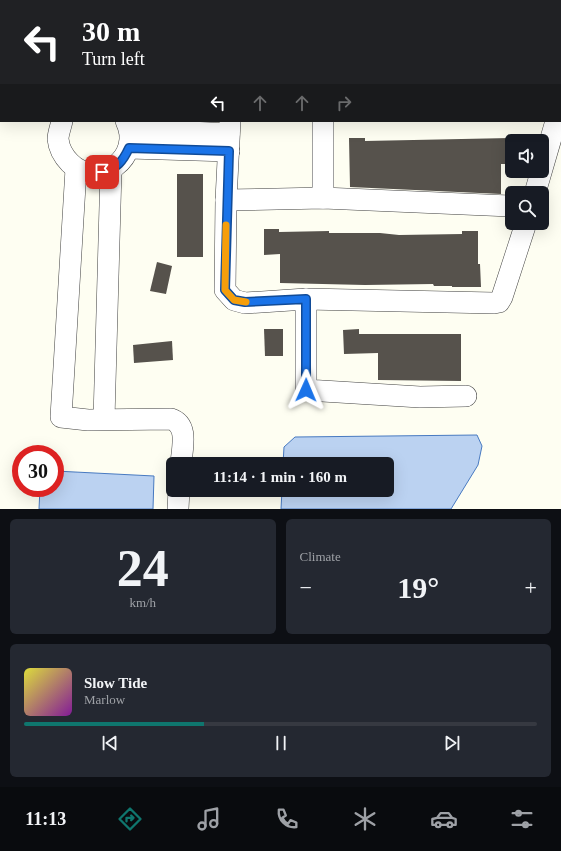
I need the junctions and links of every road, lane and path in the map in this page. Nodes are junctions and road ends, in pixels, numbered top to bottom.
1 (62, 122) edge
2 (323, 122) edge
3 (556, 122) edge
4 (128, 133) edge
5 (229, 135) edge
6 (76, 169) junction
7 (111, 170) junction
8 (537, 186) edge
9 (323, 198) junction
10 (226, 200) junction
11 (505, 206) edge
12 (524, 230) edge
13 (306, 299) junction
14 (466, 396) dead end
15 (104, 419) junction
16 (181, 457) edge
17 (179, 497) edge
18 (178, 509) edge

1 - 6 street
2 - 9 street
3 - 8 street
4 - 5 street
4 - 7 street
5 - 10 street
6 - 7 street
6 - 15 street
7 - 15 street
9 - 10 street
9 - 11 street
10 - 13 street
12 - 13 street
13 - 14 street
15 - 16 street
17 - 18 street

